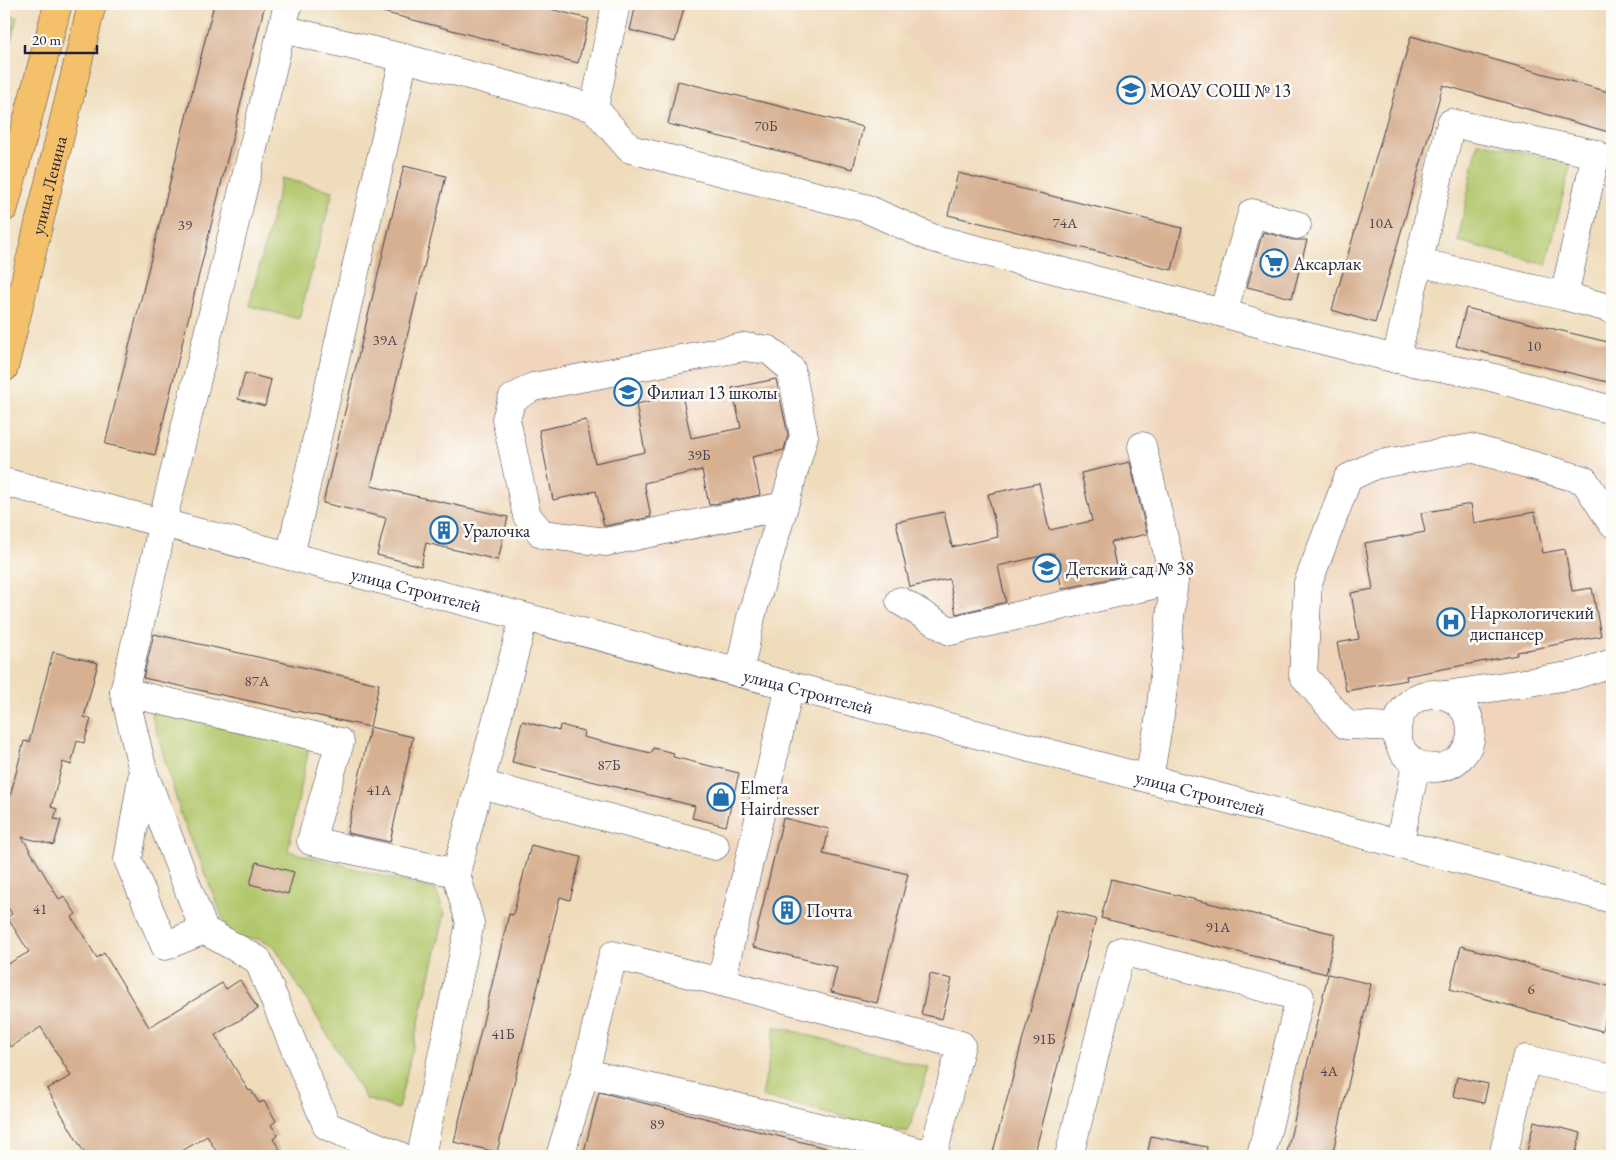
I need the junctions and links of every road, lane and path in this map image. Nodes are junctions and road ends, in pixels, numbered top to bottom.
1 (58, 4) edge
2 (92, 4) edge
3 (616, 4) edge
4 (285, 16) edge
5 (404, 58) junction
6 (594, 108) junction
7 (4, 208) edge
8 (1297, 225) dead end
9 (1418, 262) junction
10 (1564, 296) junction
11 (1612, 309) edge
12 (1223, 313) junction
13 (1396, 359) junction
14 (4, 368) edge
15 (1612, 410) edge
16 (1142, 446) dead end
17 (4, 482) edge
18 (784, 506) junction
19 (162, 523) junction
20 (1612, 523) edge
21 (290, 556) junction
22 (1174, 580) junction
23 (900, 601) dead end
24 (524, 617) junction
25 (1612, 663) edge
26 (739, 673) junction
27 (790, 686) junction
28 (124, 692) junction
29 (1446, 694) junction
30 (1396, 727) junction
31 (1416, 765) junction
32 (143, 770) junction
33 (1149, 779) junction
34 (480, 784) junction
35 (1399, 844) junction
36 (715, 846) dead end
37 (456, 873) junction
38 (1612, 900) edge
39 (204, 930) junction
40 (721, 982) junction
41 (585, 1074) junction
42 (1612, 1078) edge
43 (933, 1155) edge
44 (400, 1156) edge
45 (421, 1156) edge
46 (560, 1156) edge
47 (1069, 1156) edge
48 (1261, 1156) edge
49 (1503, 1156) edge

1 - 7 main road, улица Ленина
2 - 14 main road, улица Ленина
3 - 6 street
4 - 5 street
4 - 19 street
5 - 6 street
5 - 21 street
6 - 12 street
8 - 12 street
9 - 10 street
9 - 10 street
9 - 13 street
10 - 11 street
12 - 13 street
13 - 15 street
16 - 22 street
17 - 19 street, улица Строителей
18 - 18 street
18 - 26 street
19 - 21 street, улица Строителей
19 - 28 street
20 - 30 street
21 - 24 street, улица Строителей
22 - 23 street
22 - 33 street
24 - 26 street, улица Строителей
24 - 34 street
25 - 29 street
26 - 27 street, улица Строителей
27 - 33 street, улица Строителей
27 - 40 street
28 - 32 street
28 - 37 street
29 - 30 street
29 - 31 street
30 - 31 street
31 - 35 street
32 - 39 street
32 - 39 street
33 - 35 street, улица Строителей
34 - 36 street
34 - 37 street
35 - 38 street, улица Строителей
37 - 45 street
39 - 44 street
40 - 41 street
40 - 43 street
41 - 43 street
41 - 46 street
42 - 49 street
47 - 48 street

